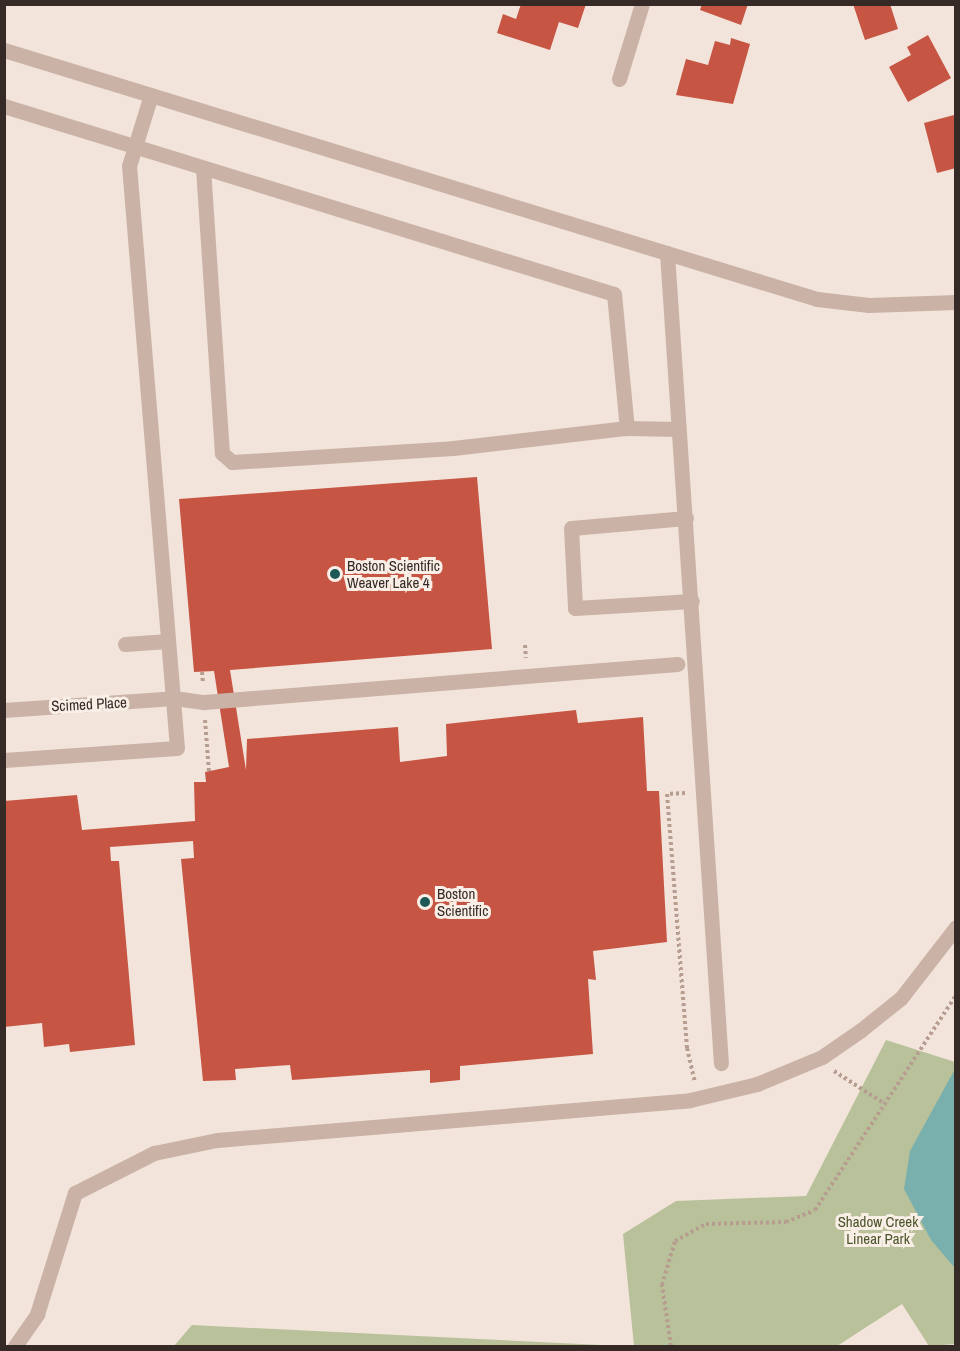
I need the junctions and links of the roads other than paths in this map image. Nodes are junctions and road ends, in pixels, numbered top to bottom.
1 (642, 4) edge
2 (4, 50) edge
3 (619, 79) dead end
4 (151, 95) junction
5 (4, 106) edge
6 (133, 145) junction
7 (203, 168) junction
8 (668, 253) junction
9 (956, 302) edge
10 (627, 428) junction
11 (678, 429) junction
12 (686, 518) junction
13 (692, 601) junction
14 (168, 641) junction
15 (125, 644) dead end
16 (677, 664) dead end
17 (174, 698) junction
18 (4, 710) edge
19 (4, 760) edge
20 (956, 927) edge
21 (721, 1063) dead end
22 (15, 1347) edge

1 - 3 street
2 - 4 street
4 - 6 street
4 - 8 street
5 - 6 street
6 - 7 street
6 - 14 street
7 - 10 street
7 - 10 street
8 - 9 street
8 - 11 street
10 - 11 street
11 - 12 street
12 - 13 street
12 - 13 street
13 - 21 street
14 - 15 street
14 - 17 street
16 - 17 street, Scimed Place
17 - 18 street, Scimed Place
17 - 19 street
20 - 22 street

